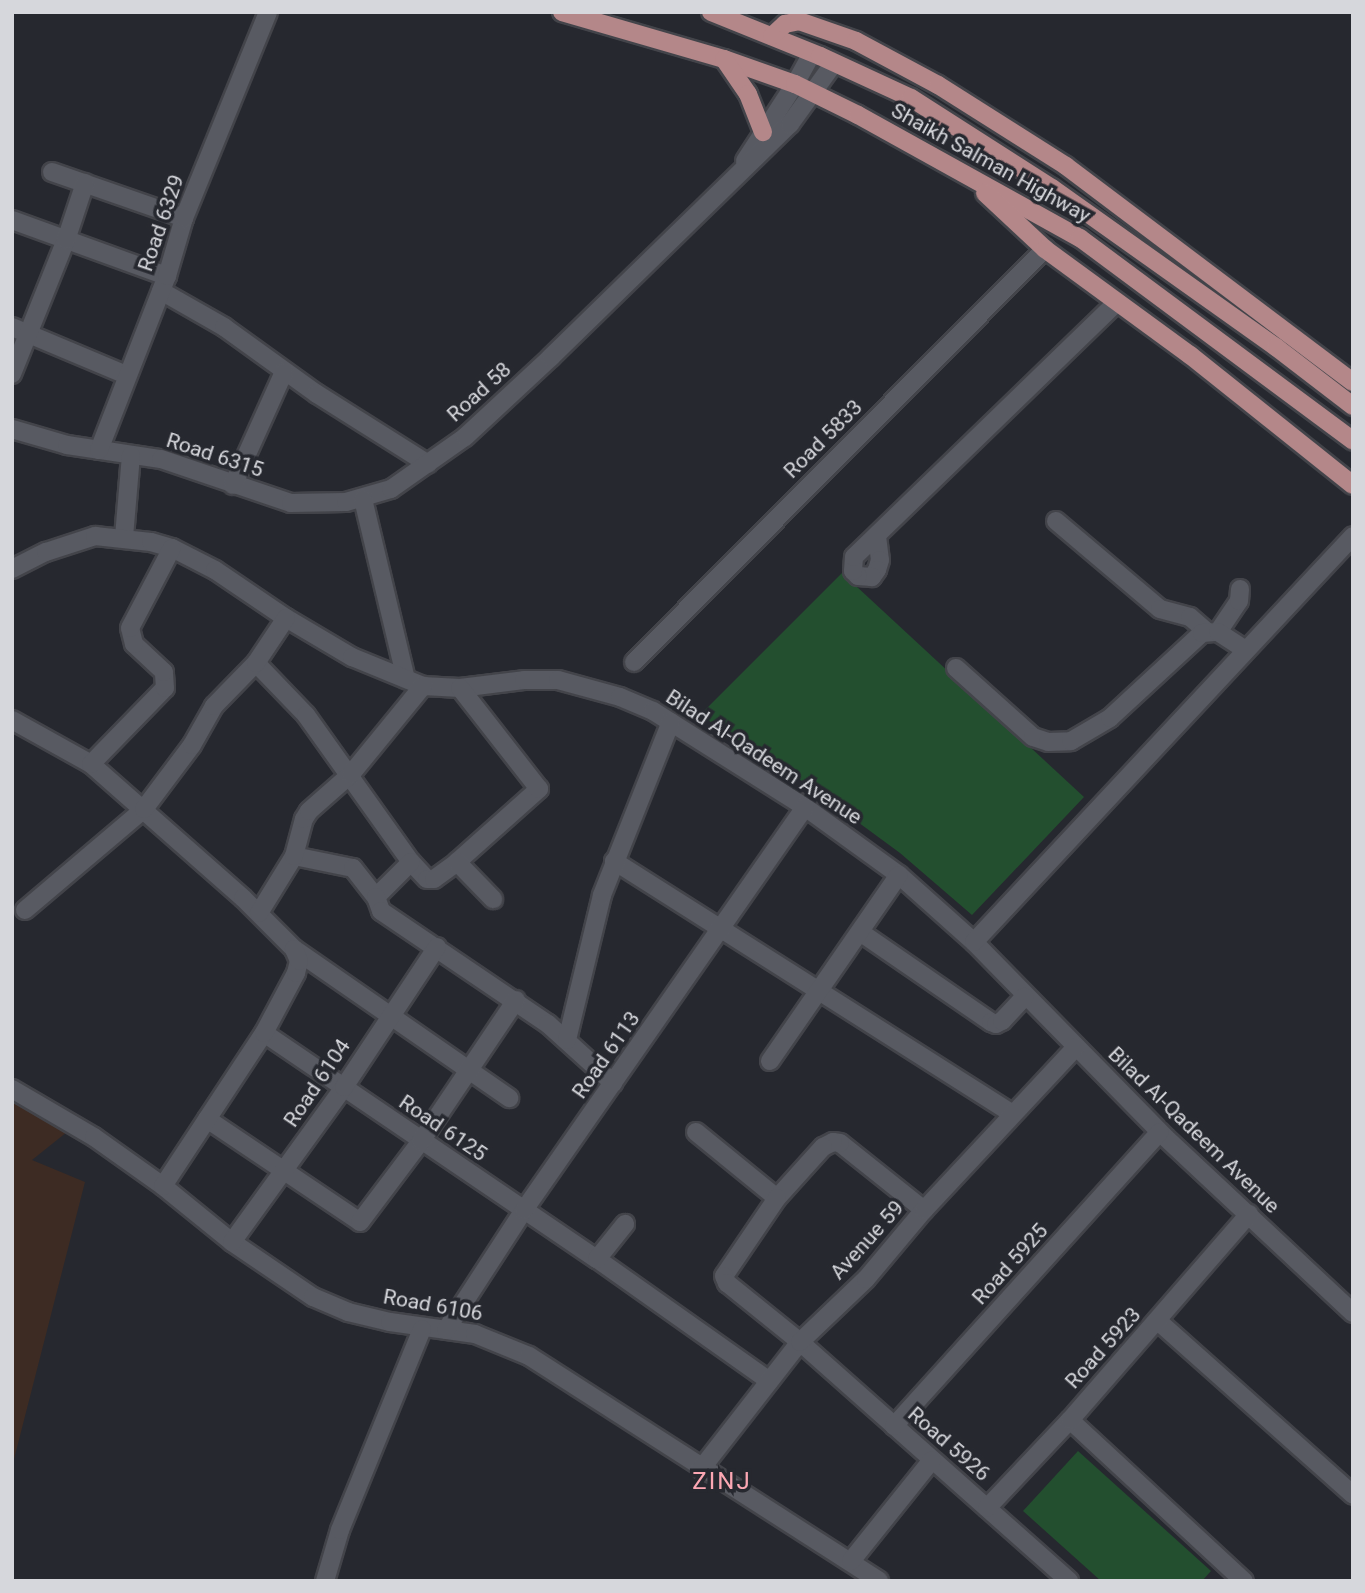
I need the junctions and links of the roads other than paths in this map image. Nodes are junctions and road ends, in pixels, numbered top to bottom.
1 (268, 12) edge
2 (562, 12) edge
3 (711, 12) edge
4 (803, 17) edge
5 (772, 36) junction
6 (812, 52) junction
7 (724, 59) junction
8 (834, 63) junction
9 (795, 84) junction
10 (814, 93) junction
11 (763, 132) junction
12 (1066, 166) junction
13 (743, 168) junction
14 (52, 172) dead end
15 (971, 179) junction
16 (86, 183) junction
17 (1052, 188) junction
18 (184, 218) junction
19 (12, 220) edge
20 (66, 240) junction
21 (1045, 249) junction
22 (164, 284) junction
23 (1117, 302) junction
24 (20, 329) edge
25 (284, 372) junction
26 (12, 374) edge
27 (126, 375) junction
28 (1353, 382) edge
29 (1353, 405) edge
30 (12, 429) edge
31 (1353, 441) edge
32 (99, 450) junction
33 (131, 455) junction
34 (428, 464) junction
35 (233, 485) junction
36 (1353, 485) edge
37 (363, 499) junction
38 (1056, 521) dead end
39 (877, 536) dead end
40 (1353, 536) edge
41 (124, 537) junction
42 (172, 548) junction
43 (12, 569) edge
44 (1240, 589) dead end
45 (286, 618) junction
46 (1212, 631) junction
47 (1246, 650) junction
48 (634, 662) dead end
49 (256, 663) junction
50 (956, 668) dead end
51 (414, 683) junction
52 (460, 688) junction
53 (12, 720) edge
54 (671, 722) junction
55 (91, 764) junction
56 (351, 774) junction
57 (805, 807) junction
58 (144, 809) junction
59 (294, 856) junction
60 (614, 861) junction
61 (457, 862) junction
62 (415, 867) junction
63 (899, 875) junction
64 (376, 897) junction
65 (493, 899) dead end
66 (26, 910) dead end
67 (259, 913) junction
68 (723, 928) junction
69 (860, 932) junction
70 (971, 940) junction
71 (437, 947) junction
72 (294, 948) junction
73 (820, 990) junction
74 (1024, 996) junction
75 (516, 1000) junction
76 (391, 1015) junction
77 (264, 1033) junction
78 (567, 1040) junction
79 (1076, 1047) junction
80 (770, 1062) dead end
81 (469, 1069) junction
82 (613, 1083) junction
83 (344, 1087) junction
84 (12, 1089) edge
85 (509, 1098) dead end
86 (1013, 1114) junction
87 (207, 1118) junction
88 (696, 1132) dead end
89 (1160, 1132) junction
90 (421, 1141) junction
91 (284, 1171) junction
92 (163, 1186) junction
93 (777, 1198) junction
94 (524, 1210) junction
95 (924, 1210) junction
96 (1249, 1214) junction
97 (625, 1224) dead end
98 (232, 1242) junction
99 (597, 1259) junction
100 (1353, 1314) edge
101 (1158, 1321) junction
102 (422, 1329) junction
103 (446, 1330) junction
104 (800, 1342) junction
105 (769, 1381) junction
106 (1070, 1420) junction
107 (894, 1426) junction
108 (932, 1460) junction
109 (701, 1469) junction
110 (1353, 1495) edge
111 (987, 1508) junction
112 (851, 1561) junction
113 (1233, 1577) edge
114 (325, 1581) edge
115 (879, 1581) edge
116 (1069, 1581) edge

1 - 18 street, Road 6329
2 - 7 main road, Shaikh Salman Highway
3 - 5 main road, Shaikh Salman Highway
4 - 5 main road
4 - 12 main road
5 - 6 main road, Shaikh Salman Highway
6 - 8 main road, Shaikh Salman Highway
6 - 9 street, Road 58
7 - 9 main road, Shaikh Salman Highway
7 - 11 main road
8 - 10 street, Road 58
8 - 17 main road, Shaikh Salman Highway
9 - 10 main road, Shaikh Salman Highway
9 - 11 street, Road 58
10 - 13 street, Road 58
10 - 15 main road, Shaikh Salman Highway
11 - 13 street, Road 58
12 - 17 main road
12 - 28 main road
13 - 34 street, Road 58
14 - 16 street
15 - 21 main road
15 - 31 main road, Shaikh Salman Highway
16 - 18 street
16 - 20 street
17 - 29 main road, Shaikh Salman Highway
18 - 22 street, Road 6329
19 - 20 street
20 - 22 street
20 - 24 street
21 - 23 main road
21 - 48 street, Road 5833
22 - 25 street
22 - 27 street, Road 6329
23 - 36 main road
23 - 39 street
24 - 26 street
24 - 27 street
25 - 34 street
25 - 35 street
27 - 32 street, Road 6329
30 - 32 street, Road 6315
32 - 33 street, Road 6315
33 - 35 street, Road 6315
33 - 41 street
34 - 37 street, Road 58
35 - 37 street, Road 6315
37 - 51 street
38 - 46 street
40 - 47 street
41 - 42 street, Bilad Al-Qadeem Avenue
41 - 43 street, Bilad Al-Qadeem Avenue
42 - 45 street, Bilad Al-Qadeem Avenue
42 - 55 street
44 - 46 street
45 - 49 street
45 - 51 street, Bilad Al-Qadeem Avenue
46 - 47 street
46 - 50 street
47 - 70 street
49 - 56 street
49 - 58 street
51 - 52 street, Bilad Al-Qadeem Avenue
51 - 56 street
52 - 54 street, Bilad Al-Qadeem Avenue
52 - 61 street
53 - 55 street
54 - 57 street, Bilad Al-Qadeem Avenue
54 - 60 street
55 - 58 street
56 - 59 street
56 - 62 street
57 - 63 street, Bilad Al-Qadeem Avenue
57 - 68 street, Road 6113
58 - 66 street
58 - 67 street
59 - 64 street
59 - 67 street
60 - 68 street
60 - 78 street
61 - 62 street
61 - 65 street
62 - 64 street
63 - 69 street
63 - 70 street, Bilad Al-Qadeem Avenue
64 - 71 street
67 - 72 street
68 - 73 street
68 - 82 street, Road 6113
69 - 73 street
69 - 74 street
70 - 74 street, Bilad Al-Qadeem Avenue
71 - 75 street
71 - 76 street, Road 6104
72 - 76 street
72 - 77 street
73 - 80 street
73 - 86 street
74 - 79 street, Bilad Al-Qadeem Avenue
75 - 78 street
75 - 81 street
76 - 81 street
76 - 83 street, Road 6104
77 - 83 street, Road 6125
77 - 87 street
78 - 82 street
79 - 86 street, Avenue 59
79 - 89 street, Bilad Al-Qadeem Avenue
81 - 85 street
81 - 90 street
82 - 94 street, Road 6113
83 - 90 street, Road 6125
83 - 91 street, Road 6104
84 - 92 street, Road 6106
86 - 95 street, Avenue 59
87 - 91 street
87 - 92 street
88 - 93 street
89 - 96 street, Bilad Al-Qadeem Avenue
89 - 107 street, Road 5925
90 - 91 street
90 - 94 street, Road 6125
91 - 98 street, Road 6104
92 - 98 street, Road 6106
93 - 95 street
93 - 104 street, Road 5926
94 - 99 street, Road 6125
94 - 103 street, Road 6113
95 - 104 street, Avenue 59
96 - 100 street, Bilad Al-Qadeem Avenue
96 - 101 street, Road 5923
97 - 99 street
98 - 102 street, Road 6106
99 - 105 street, Road 6125
101 - 106 street, Road 5923
101 - 110 street
102 - 103 street, Road 6106
102 - 114 street
103 - 109 street, Road 6106
104 - 105 street, Avenue 59
104 - 107 street, Road 5926
105 - 109 street, Avenue 59
106 - 111 street, Road 5923
106 - 113 street
107 - 108 street, Road 5926
108 - 111 street, Road 5926
108 - 112 street
109 - 112 street, Road 6106
111 - 116 street, Road 5926
112 - 115 street, Road 6106

